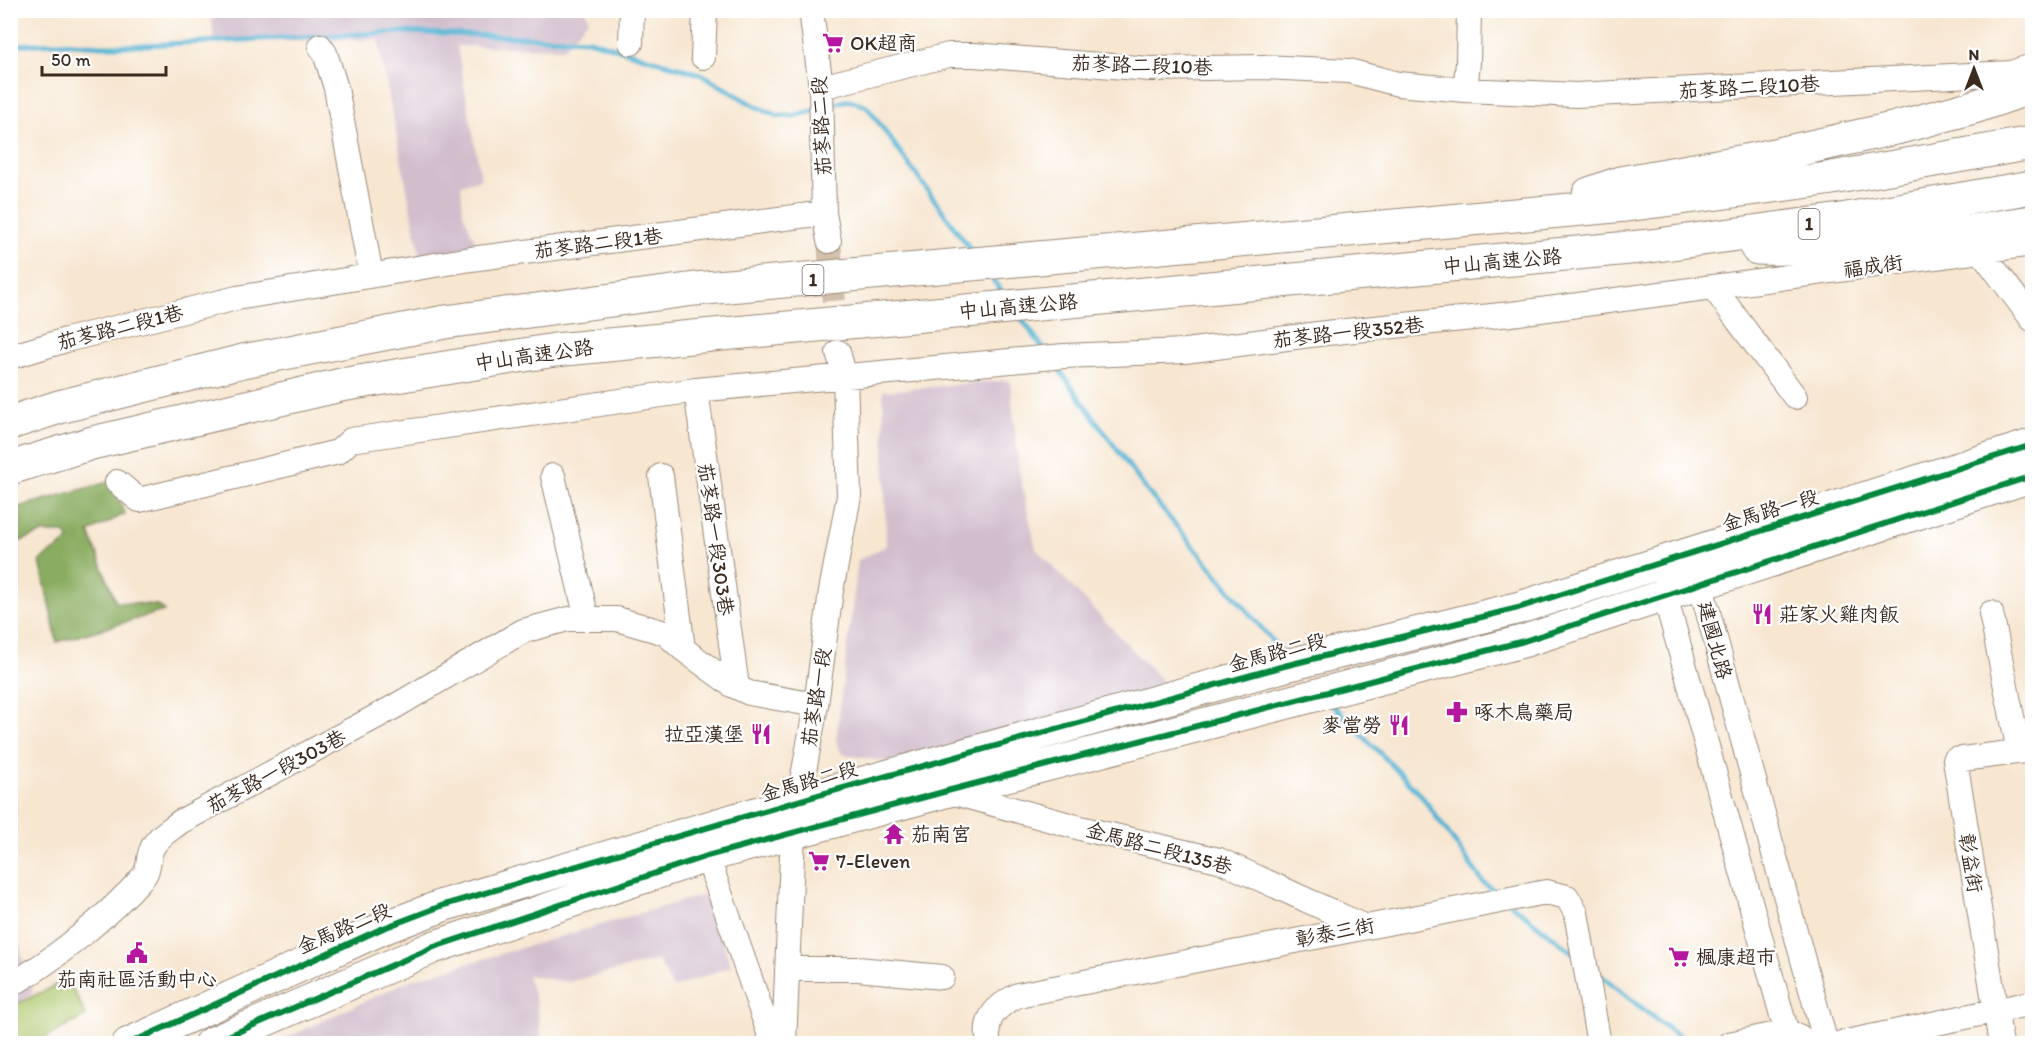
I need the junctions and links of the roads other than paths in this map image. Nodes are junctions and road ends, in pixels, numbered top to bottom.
1 (632, 10) edge
2 (705, 10) edge
3 (811, 10) edge
4 (1469, 10) edge
5 (631, 42) dead end
6 (320, 46) dead end
7 (703, 57) dead end
8 (2029, 81) edge
9 (1465, 90) junction
10 (821, 101) junction
11 (2032, 143) edge
12 (2032, 187) edge
13 (825, 213) junction
14 (1527, 214) junction
15 (2032, 222) edge
16 (829, 241) tunnel mouth
17 (2032, 244) edge
18 (1650, 246) junction
19 (1981, 251) junction
20 (371, 275) junction
21 (1713, 287) junction
22 (2032, 319) edge
23 (838, 352) tunnel mouth
24 (10, 357) edge
25 (845, 377) junction
26 (696, 390) junction
27 (1796, 398) dead end
28 (10, 423) edge
29 (2032, 445) edge
30 (10, 468) edge
31 (553, 476) dead end
32 (661, 476) dead end
33 (2032, 476) edge
34 (117, 482) dead end
35 (1669, 560) junction
36 (1700, 584) junction
37 (1665, 596) junction
38 (1518, 608) joint
39 (1991, 613) dead end
40 (587, 619) junction
41 (684, 649) junction
42 (737, 687) junction
43 (816, 705) junction
44 (2026, 750) edge
45 (946, 791) junction
46 (798, 801) junction
47 (793, 832) junction
48 (707, 856) junction
49 (1364, 926) junction
50 (787, 969) junction
51 (942, 977) dead end
52 (10, 985) edge
53 (2032, 1003) edge
54 (1995, 1011) junction
55 (1788, 1038) edge
56 (128, 1044) edge
57 (210, 1044) edge
58 (773, 1044) edge
59 (784, 1044) edge
60 (989, 1044) edge
61 (1599, 1044) edge
62 (1729, 1044) edge
63 (1821, 1044) edge
64 (1826, 1044) edge
65 (1837, 1044) edge
66 (2001, 1044) edge

1 - 5 street
2 - 7 street
3 - 10 street, 茄苳路二段
4 - 9 street
6 - 20 street
8 - 9 street, 茄苳路二段10巷
8 - 14 highway
9 - 10 street, 茄苳路二段10巷
10 - 13 street, 茄苳路二段
11 - 14 highway, 1
12 - 18 highway, 中山高速公路 / 1
13 - 16 street, 茄苳路二段
13 - 20 street, 茄苳路二段1巷
14 - 28 highway, 1
15 - 18 highway
17 - 19 street, 福成街
18 - 30 highway, 中山高速公路 / 1
19 - 21 street, 福成街
19 - 22 street
20 - 24 street, 茄苳路二段1巷
21 - 25 street, 茄苳路一段352巷
21 - 27 street
23 - 25 street, 茄苳路一段
25 - 26 street, 茄苳路一段352巷
25 - 43 street, 茄苳路一段
26 - 34 street, 茄苳路一段352巷
26 - 42 street, 茄苳路一段303巷
29 - 35 main road, 金馬路一段
31 - 40 street
32 - 41 street
33 - 36 main road
35 - 36 street, 建國北路
35 - 37 street, 建國北路
35 - 38 main road, 金馬路一段
36 - 37 main road
36 - 64 street, 建國北路
37 - 45 main road
37 - 55 street, 建國北路
38 - 46 main road, 金馬路二段
39 - 44 street
40 - 41 street, 茄苳路一段303巷
40 - 52 street, 茄苳路一段303巷
41 - 42 street, 茄苳路一段303巷
42 - 43 street, 茄苳路一段303巷
43 - 46 street, 茄苳路一段
44 - 54 street, 彰益街
45 - 47 main road
45 - 49 street, 金馬路二段135巷
46 - 47 street, 茄苳路一段
46 - 56 main road, 金馬路二段
47 - 48 main road
47 - 50 street, 茄苳路一段
48 - 57 main road
48 - 58 street
49 - 60 street, 彰泰三街
49 - 61 street, 彰泰三街
50 - 51 street
50 - 59 street, 茄苳路一段
53 - 54 street
54 - 65 street
54 - 66 street, 彰益街
55 - 62 street
55 - 63 street

